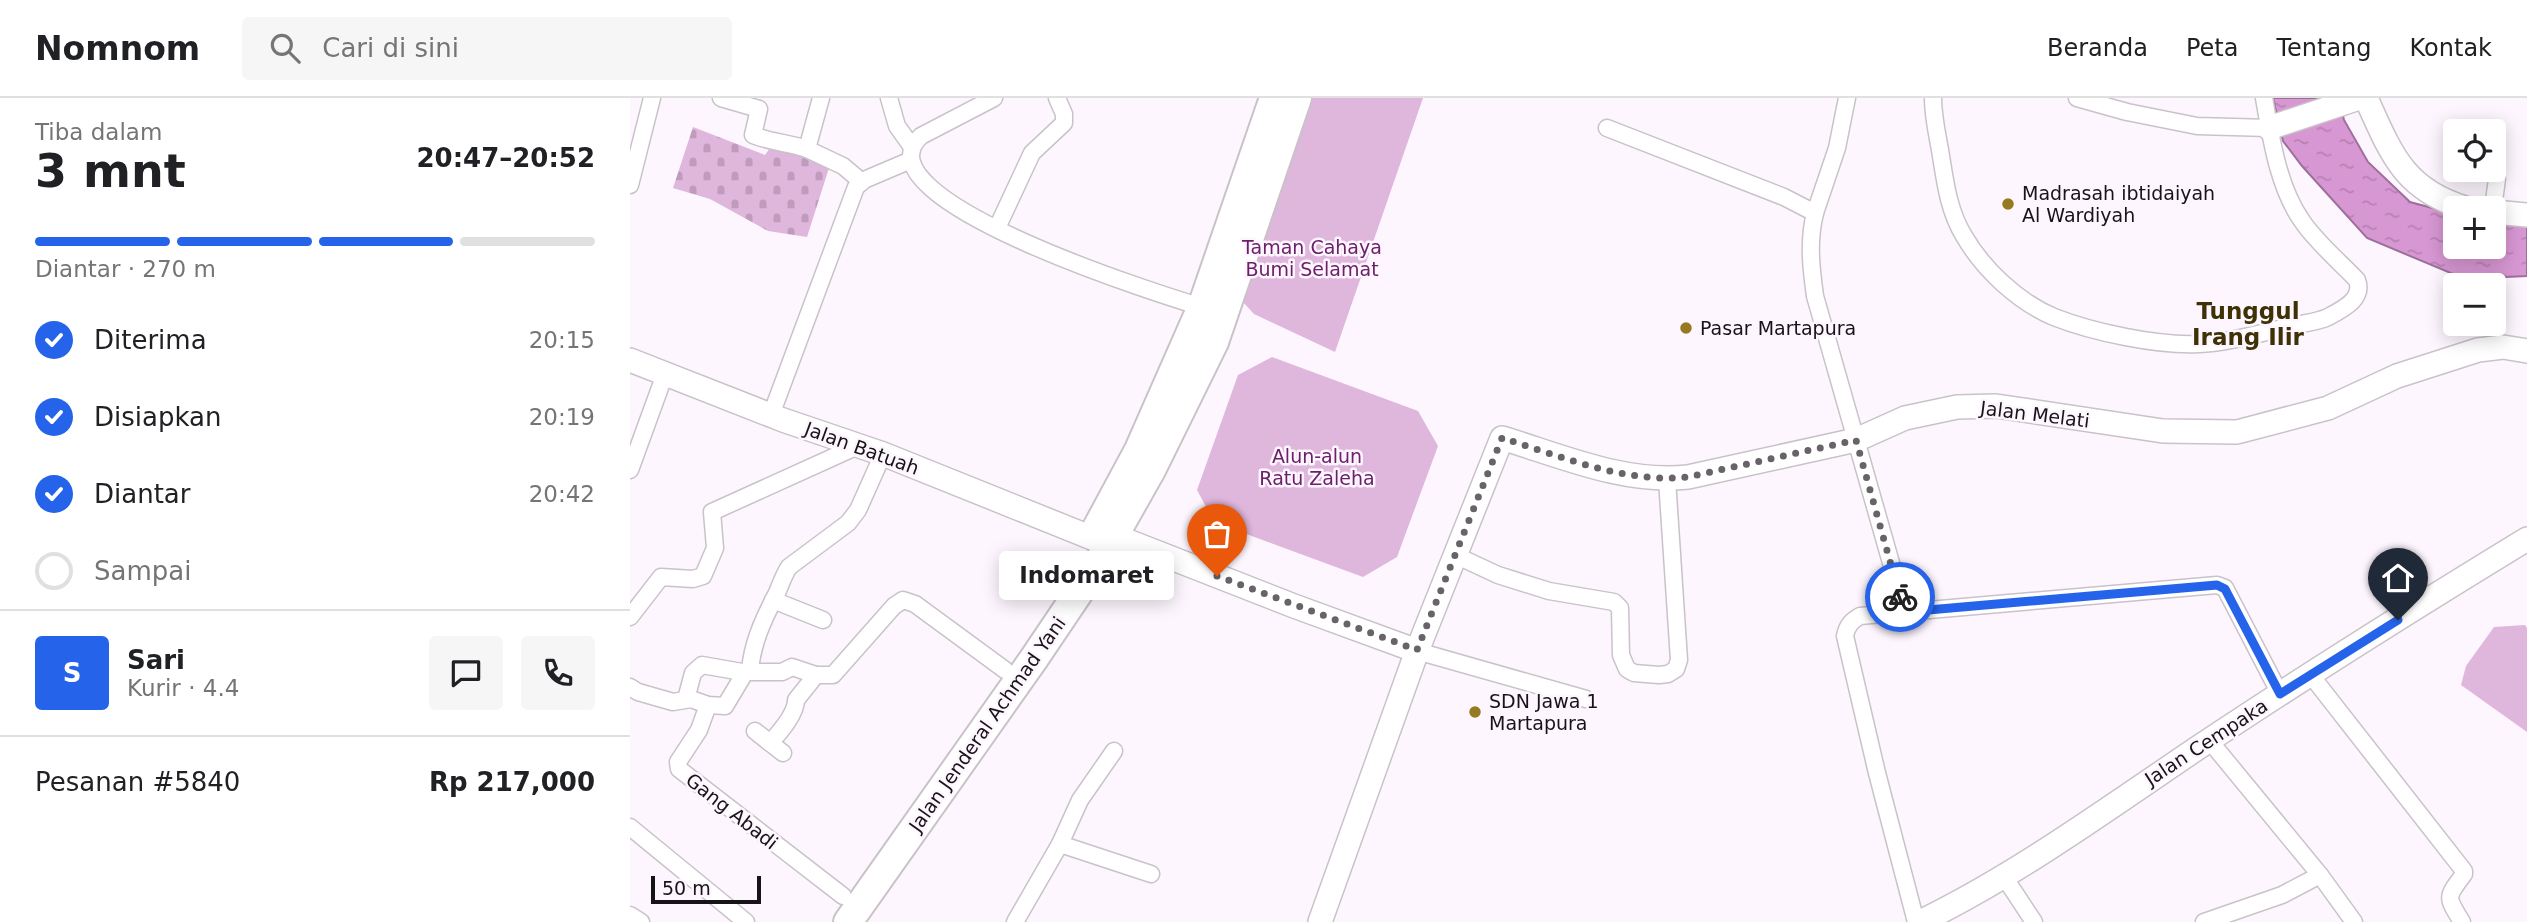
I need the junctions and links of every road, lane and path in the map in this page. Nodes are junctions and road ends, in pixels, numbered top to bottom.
1 (721, 98) edge
2 (821, 98) edge
3 (889, 98) edge
4 (994, 98) edge
5 (1058, 98) edge
6 (1274, 98) edge
7 (1297, 98) edge
8 (1847, 98) edge
9 (1933, 98) edge
10 (2077, 98) edge
11 (2264, 98) edge
12 (648, 99) edge
13 (2357, 100) edge
14 (2274, 126) junction
15 (1607, 128) dead end
16 (807, 149) junction
17 (912, 153) junction
18 (862, 181) junction
19 (630, 185) edge
20 (2443, 199) edge
21 (2506, 212) edge
22 (1815, 213) junction
23 (2527, 215) edge
24 (997, 228) junction
25 (1214, 310) junction
26 (2527, 351) edge
27 (630, 360) edge
28 (665, 374) junction
29 (771, 415) junction
30 (1856, 440) junction
31 (860, 445) junction
32 (883, 454) junction
33 (630, 470) edge
34 (1667, 479) junction
35 (1103, 537) junction
36 (2527, 539) edge
37 (1455, 555) junction
38 (773, 600) junction
39 (1905, 612) junction
40 (630, 617) edge
41 (823, 620) dead end
42 (1417, 650) junction
43 (1005, 670) junction
44 (748, 671) junction
45 (2310, 674) junction
46 (816, 675) junction
47 (630, 687) edge
48 (2280, 694) junction
49 (686, 699) junction
50 (1586, 699) dead end
51 (708, 705) junction
52 (755, 731) dead end
53 (2209, 740) junction
54 (1114, 751) dead end
55 (630, 827) edge
56 (1060, 844) junction
57 (1152, 874) dead end
58 (2003, 875) junction
59 (2320, 875) junction
60 (854, 897) edge
61 (630, 915) edge
62 (641, 922) edge
63 (746, 922) edge
64 (826, 922) edge
65 (1015, 922) edge
66 (1320, 922) edge
67 (1918, 922) edge
68 (2034, 922) edge
69 (2204, 922) edge
70 (2354, 922) edge
71 (2462, 922) edge

1 - 16 street
2 - 16 street
3 - 17 street
4 - 17 street
5 - 24 street
6 - 25 highway, Jalan Jenderal Achmad Yani
7 - 25 highway, Jalan Jenderal Achmad Yani
8 - 22 street
9 - 14 street
10 - 14 street
11 - 14 street
12 - 19 street
13 - 14 street
13 - 20 street
15 - 22 street
16 - 18 street
17 - 18 street
17 - 24 street
18 - 29 street
21 - 23 street
22 - 30 street
24 - 25 street
25 - 35 highway, Jalan Jenderal Achmad Yani
26 - 30 street, Jalan Melati
27 - 28 street, Jalan Batuah
28 - 29 street, Jalan Batuah
28 - 33 street
29 - 31 street, Jalan Batuah
30 - 34 street, Jalan Melati
30 - 39 street
31 - 32 street, Jalan Batuah
31 - 40 street
32 - 35 street, Jalan Batuah
32 - 38 street
34 - 37 street, Jalan Melati
34 - 37 street
35 - 42 street, Jalan Batuah
35 - 43 highway, Jalan Jenderal Achmad Yani
35 - 60 highway, Jalan Jenderal Achmad Yani
36 - 45 street, Jalan Cempaka
37 - 42 street
38 - 41 street
38 - 44 street
39 - 48 street
39 - 67 street
42 - 50 street
42 - 66 street
43 - 46 street
43 - 60 highway, Jalan Jenderal Achmad Yani
44 - 46 street
44 - 49 street
44 - 51 street
45 - 48 street, Jalan Cempaka
45 - 71 street
46 - 52 street
47 - 49 street
48 - 53 street, Jalan Cempaka
49 - 51 street
51 - 60 street, Gang Abadi
53 - 58 street, Jalan Cempaka
53 - 59 street
54 - 56 street
55 - 63 street
56 - 57 street
56 - 65 street
58 - 67 street, Jalan Cempaka
58 - 68 street
59 - 69 street
59 - 70 street
60 - 64 highway, Jalan Jenderal Achmad Yani
61 - 62 street

